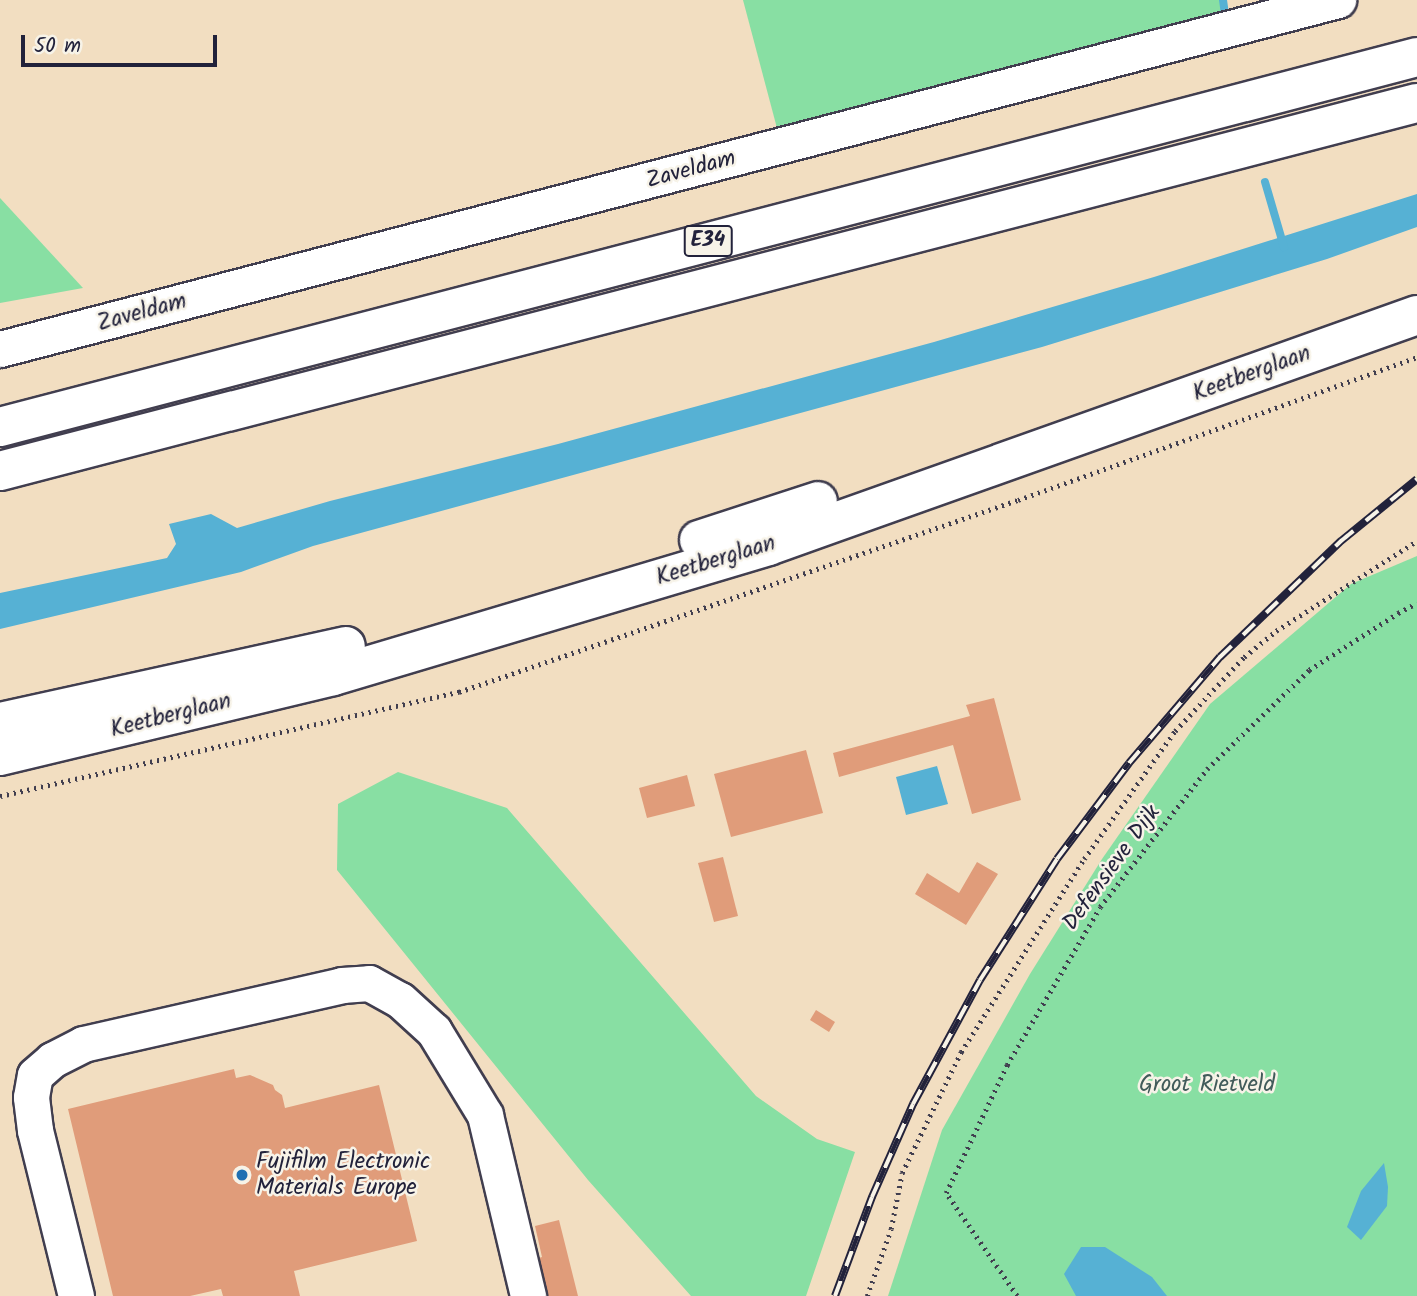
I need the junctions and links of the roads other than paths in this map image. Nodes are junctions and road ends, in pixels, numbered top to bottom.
1 (1338, 0) edge
2 (1417, 57) edge
3 (1417, 103) edge
4 (1417, 289) edge
5 (1417, 315) edge
6 (0, 349) edge
7 (0, 427) edge
8 (0, 471) edge
9 (0, 722) edge
10 (0, 756) edge
11 (76, 1296) edge
12 (528, 1296) edge

1 - 6 street, Zaveldam
2 - 7 main road, E34
3 - 8 main road, E34
4 - 9 main road, Keetberglaan
5 - 10 main road, Keetberglaan
11 - 12 street

